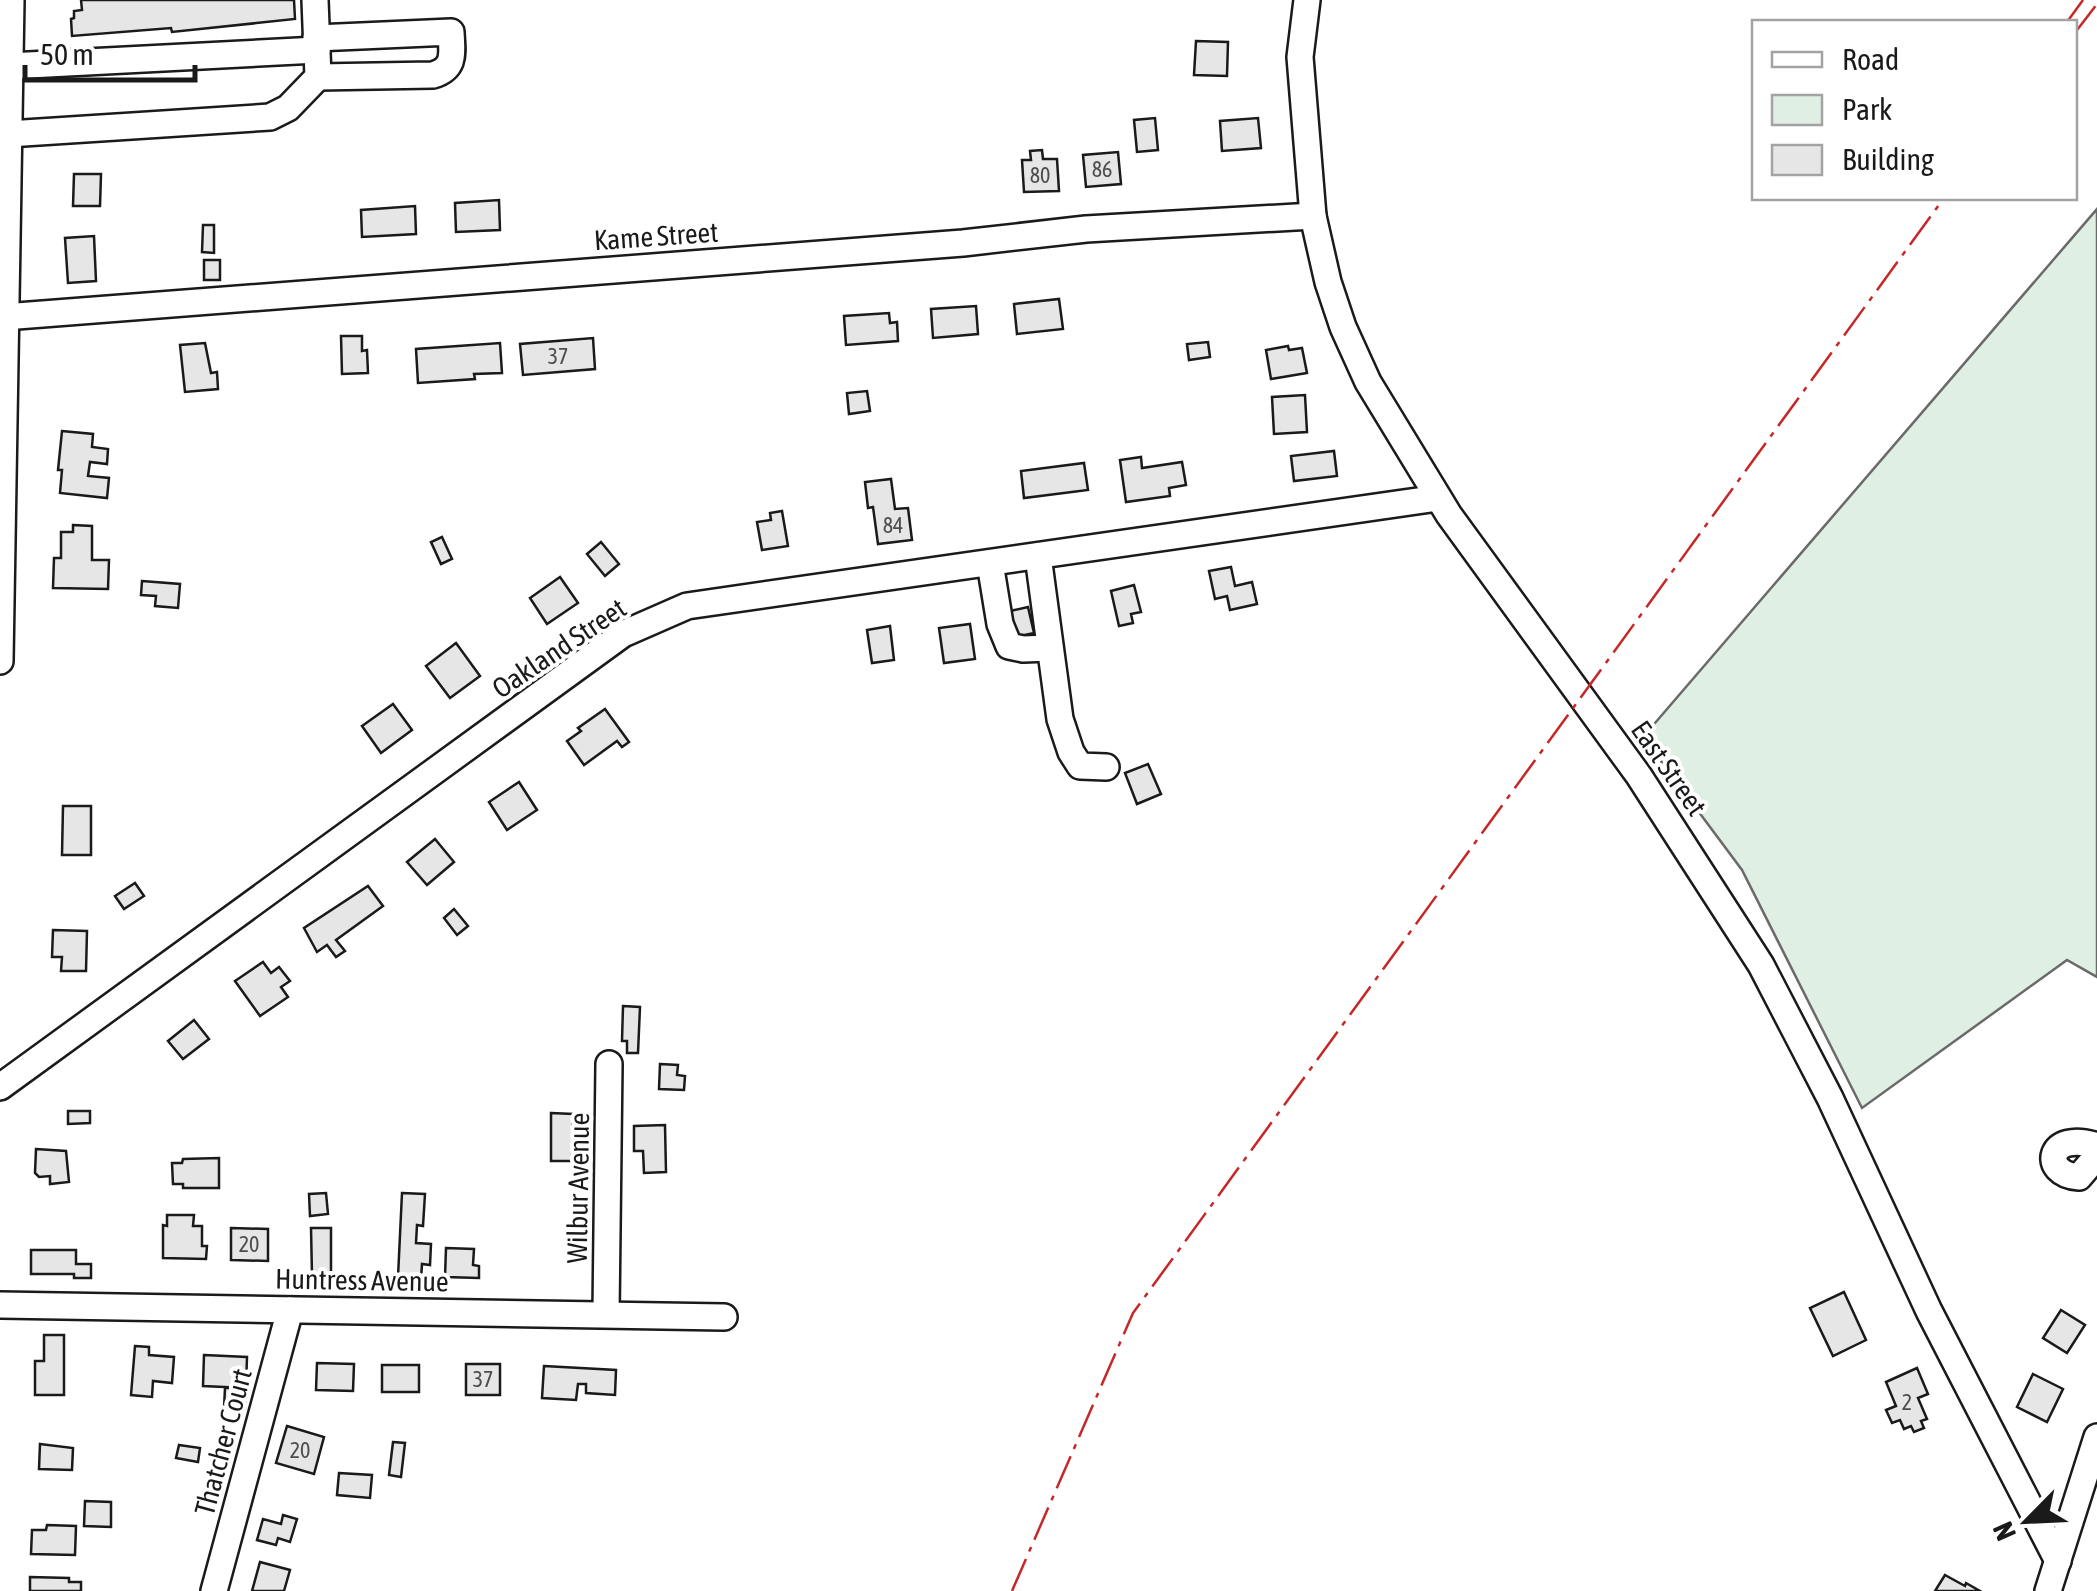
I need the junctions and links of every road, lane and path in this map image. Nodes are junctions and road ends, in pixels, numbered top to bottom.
1 (11, 0) edge
2 (315, 0) edge
3 (1306, 0) edge
4 (316, 44) junction
5 (10, 66) junction
6 (318, 78) junction
7 (8, 134) junction
8 (1312, 216) junction
9 (2, 316) edge
10 (1438, 498) junction
11 (1038, 556) junction
12 (990, 562) junction
13 (1050, 648) junction
14 (0, 661) edge
15 (1106, 767) dead end
16 (609, 1064) dead end
17 (0, 1087) edge
18 (2097, 1146) edge
19 (2097, 1156) edge
20 (0, 1305) edge
21 (290, 1310) junction
22 (606, 1313) junction
23 (724, 1317) dead end
24 (2097, 1437) edge
25 (2058, 1561) junction
26 (214, 1591) edge
27 (2048, 1591) edge

1 - 5 street
2 - 4 street
3 - 8 street, East Street
4 - 5 street
4 - 6 street
4 - 6 street
5 - 7 street
6 - 7 street
7 - 9 street
8 - 9 street, Kame Street
8 - 10 street, East Street
9 - 14 street
10 - 11 street, Oakland Street
10 - 25 street, East Street
11 - 12 street, Oakland Street
11 - 13 street
12 - 13 street
12 - 17 street, Oakland Street
13 - 15 street
16 - 22 street, Wilbur Avenue
18 - 19 street
20 - 21 street, Huntress Avenue
21 - 22 street, Huntress Avenue
21 - 26 street, Thatcher Court
22 - 23 street, Huntress Avenue
24 - 25 street
25 - 27 street

